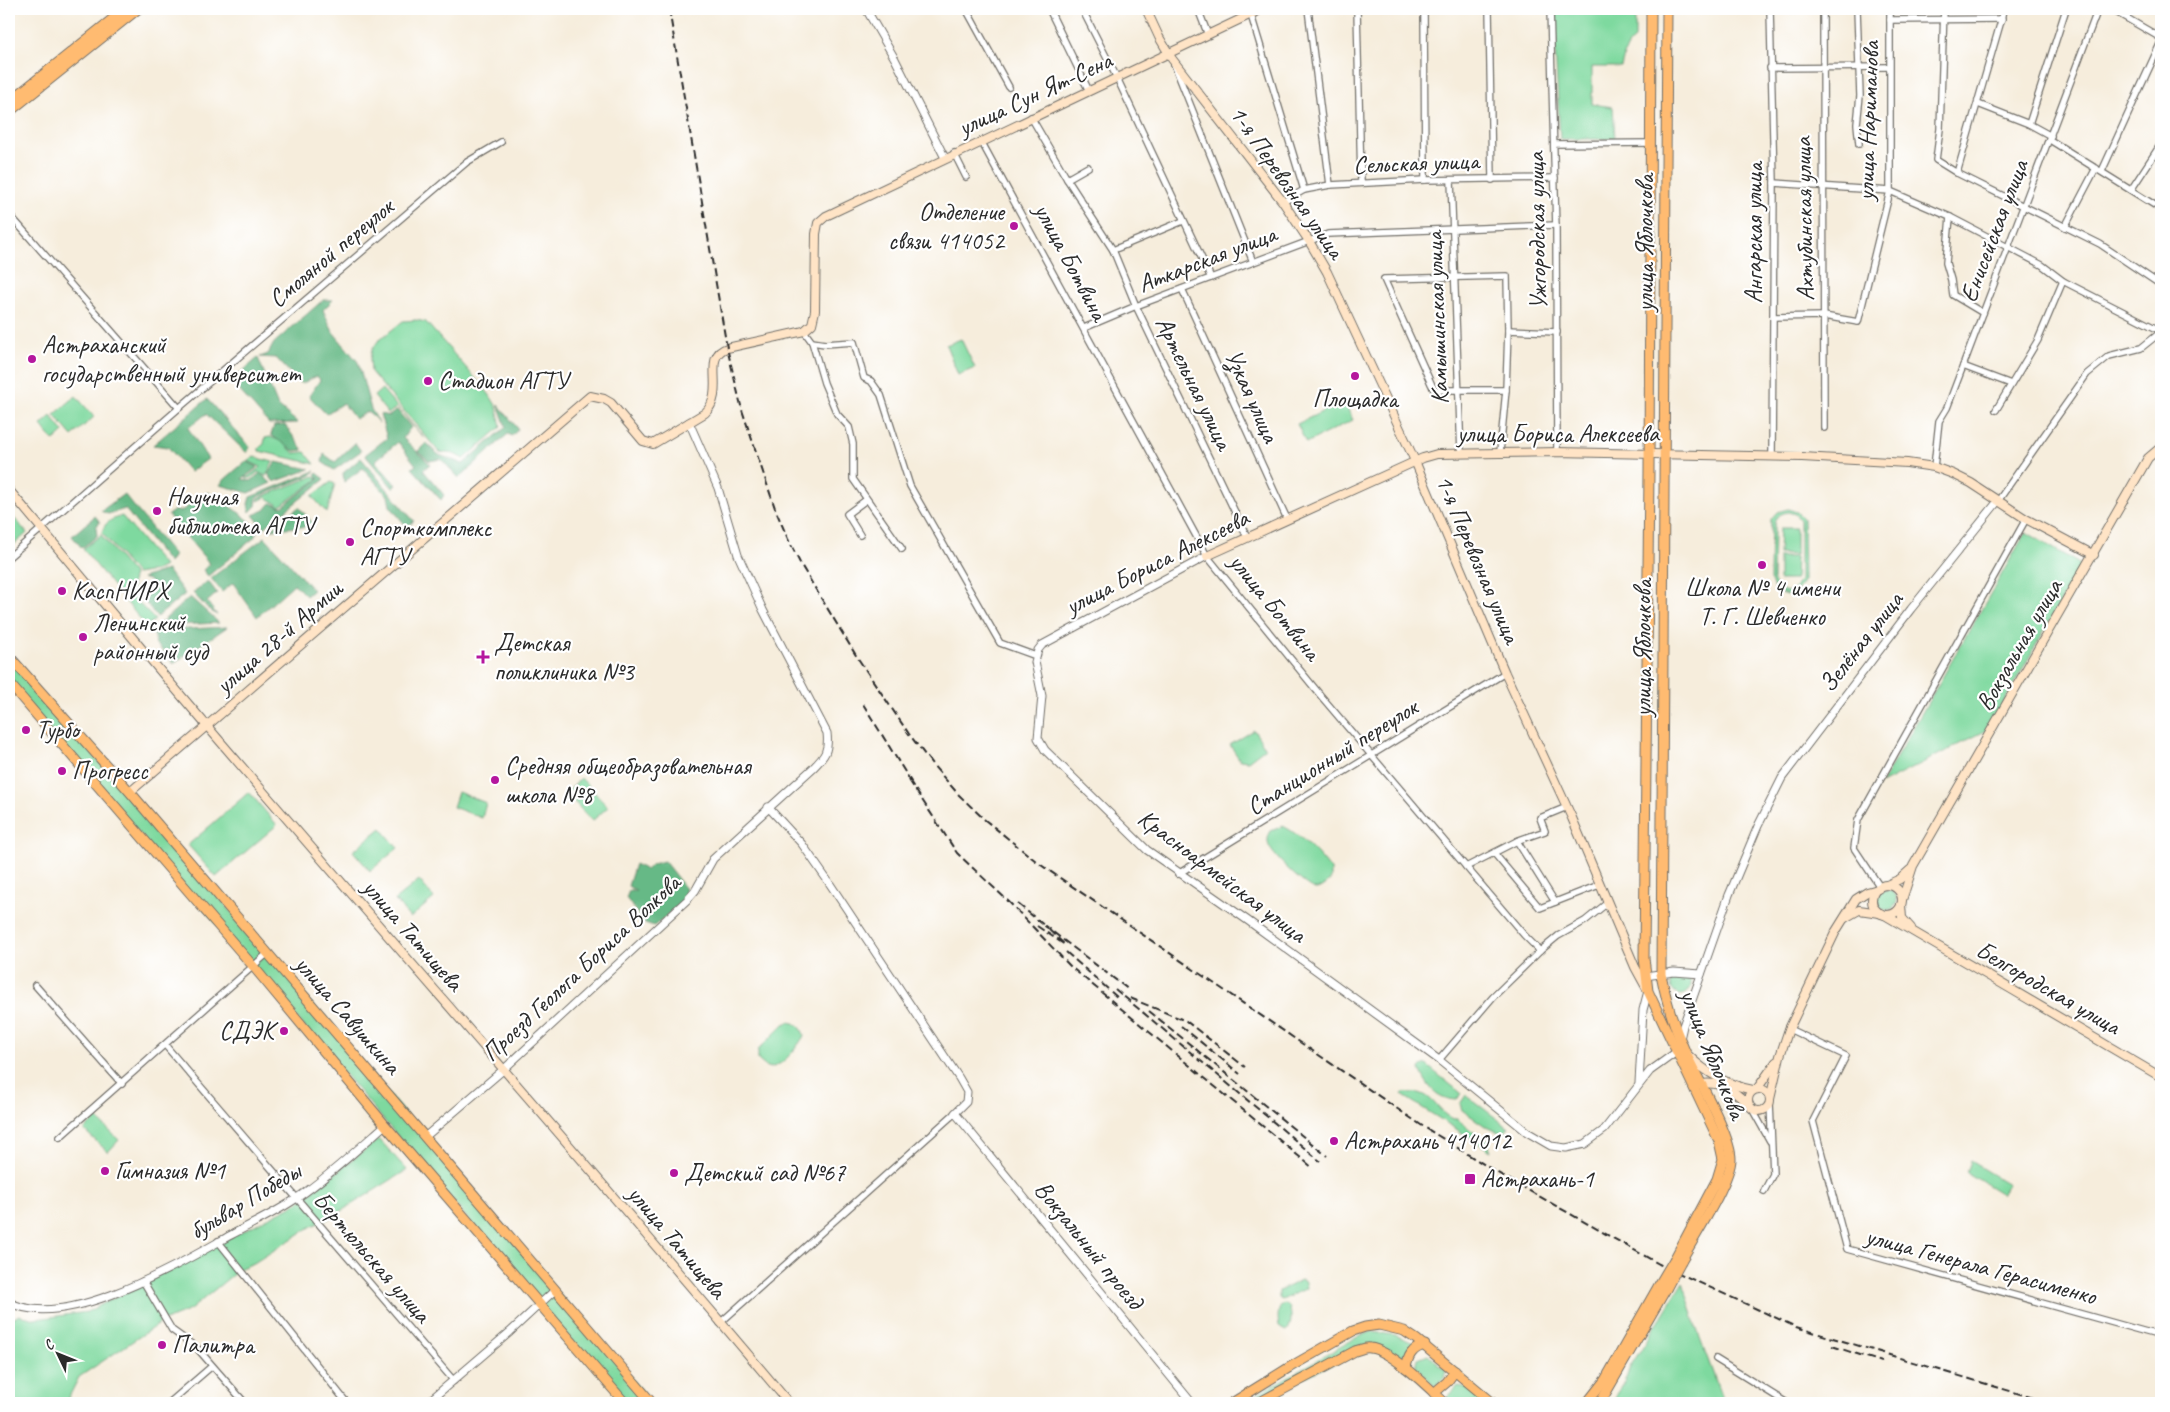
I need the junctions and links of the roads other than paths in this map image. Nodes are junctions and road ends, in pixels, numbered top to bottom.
1 (125, 9) edge
2 (138, 9) edge
3 (866, 9) edge
4 (966, 9) edge
5 (1049, 9) edge
6 (1082, 9) edge
7 (1146, 9) edge
8 (1198, 9) edge
9 (1308, 9) edge
10 (1357, 9) edge
11 (1424, 9) edge
12 (1488, 9) edge
13 (1550, 9) edge
14 (1651, 9) edge
15 (1666, 9) edge
16 (1770, 9) edge
17 (1823, 9) edge
18 (1857, 9) edge
19 (1890, 9) edge
20 (1944, 9) edge
21 (2003, 9) edge
22 (2066, 9) edge
23 (2098, 9) edge
24 (2111, 9) edge
25 (1255, 11) edge
26 (2002, 19) junction
27 (1890, 20) junction
28 (1944, 20) junction
29 (1208, 35) junction
30 (2161, 40) edge
31 (1170, 56) junction
32 (1822, 67) junction
33 (1859, 67) junction
34 (1890, 67) junction
35 (1770, 68) junction
36 (1117, 78) junction
37 (1009, 87) dead end
38 (1089, 91) junction
39 (9, 102) edge
40 (1978, 104) junction
41 (9, 112) edge
42 (1031, 117) junction
43 (2030, 124) junction
44 (2050, 138) junction
45 (981, 141) junction
46 (501, 142) dead end
47 (1651, 143) junction
48 (1554, 144) junction
49 (1859, 144) dead end
50 (2161, 144) edge
51 (954, 153) junction
52 (945, 158) junction
53 (1087, 167) dead end
54 (2096, 168) junction
55 (2102, 171) junction
56 (1957, 173) junction
57 (966, 177) dead end
58 (1067, 178) junction
59 (1555, 178) junction
60 (1425, 180) junction
61 (1451, 180) junction
62 (1492, 180) junction
63 (1361, 183) junction
64 (1774, 183) junction
65 (1330, 185) junction
66 (1822, 185) junction
67 (1304, 190) junction
68 (2131, 190) junction
69 (1890, 191) junction
70 (1283, 202) junction
71 (2023, 207) junction
72 (2161, 209) edge
73 (9, 214) edge
74 (1950, 217) junction
75 (1183, 221) junction
76 (1556, 225) junction
77 (2065, 227) junction
78 (1453, 229) junction
79 (1309, 241) junction
80 (2008, 247) junction
81 (1113, 250) junction
82 (1253, 262) junction
83 (1454, 277) junction
84 (1211, 278) junction
85 (2063, 281) junction
86 (2161, 285) edge
87 (1182, 288) junction
88 (1136, 306) junction
89 (1983, 313) junction
90 (1824, 316) junction
91 (1773, 317) junction
92 (1084, 328) junction
93 (1508, 330) junction
94 (804, 331) junction
95 (1557, 332) junction
96 (2161, 332) edge
97 (812, 342) junction
98 (1963, 366) junction
99 (2011, 384) junction
100 (1457, 389) junction
101 (1506, 390) junction
102 (180, 408) junction
103 (1996, 410) dead end
104 (689, 422) junction
105 (1824, 428) dead end
106 (2161, 447) edge
107 (1500, 452) junction
108 (1557, 452) junction
109 (1461, 454) junction
110 (1649, 454) junction
111 (1664, 454) junction
112 (1772, 457) junction
113 (1415, 461) junction
114 (1934, 467) junction
115 (9, 490) edge
116 (866, 500) junction
117 (1998, 501) junction
118 (2026, 518) junction
119 (1287, 519) junction
120 (41, 528) junction
121 (860, 535) dead end
122 (1247, 537) junction
123 (902, 549) dead end
124 (2094, 555) junction
125 (1207, 556) junction
126 (9, 557) edge
127 (9, 656) edge
128 (1036, 656) junction
129 (1505, 673) junction
130 (9, 683) edge
131 (207, 726) junction
132 (1371, 755) junction
133 (130, 792) junction
134 (768, 807) junction
135 (1567, 807) junction
136 (1517, 841) junction
137 (1494, 853) junction
138 (1913, 866) junction
139 (1466, 867) junction
140 (1178, 874) junction
141 (1599, 885) junction
142 (1881, 887) junction
143 (1556, 902) junction
144 (1901, 902) junction
145 (1606, 904) junction
146 (1882, 914) junction
147 (1841, 921) junction
148 (1915, 933) junction
149 (1540, 951) junction
150 (268, 953) junction
151 (253, 966) junction
152 (1661, 974) junction
153 (1700, 974) junction
154 (1645, 976) junction
155 (35, 985) dead end
156 (1648, 991) junction
157 (1789, 1029) junction
158 (1680, 1040) junction
159 (165, 1045) junction
160 (1680, 1052) junction
161 (1780, 1056) junction
162 (1439, 1060) junction
163 (503, 1070) junction
164 (2161, 1077) edge
165 (1717, 1083) junction
166 (122, 1084) junction
167 (1639, 1084) junction
168 (1700, 1084) junction
169 (1755, 1089) junction
170 (1706, 1095) junction
171 (1770, 1100) junction
172 (1750, 1106) junction
173 (955, 1113) junction
174 (385, 1125) junction
175 (426, 1136) junction
176 (60, 1138) dead end
177 (1771, 1143) junction
178 (1764, 1192) dead end
179 (297, 1198) junction
180 (218, 1242) junction
181 (1678, 1260) junction
182 (143, 1281) junction
183 (1663, 1287) junction
184 (555, 1290) junction
185 (9, 1302) edge
186 (539, 1305) junction
187 (720, 1323) junction
188 (2161, 1336) edge
189 (1425, 1346) junction
190 (1716, 1358) dead end
191 (212, 1366) junction
192 (1406, 1368) junction
193 (1455, 1371) junction
194 (454, 1381) junction
195 (1434, 1393) junction
196 (1238, 1402) edge
197 (169, 1403) edge
198 (246, 1403) edge
199 (348, 1403) edge
200 (428, 1403) edge
201 (625, 1403) edge
202 (652, 1403) edge
203 (789, 1403) edge
204 (1192, 1403) edge
205 (1258, 1403) edge
206 (1445, 1403) edge
207 (1493, 1403) edge
208 (1587, 1403) edge
209 (1600, 1403) edge
210 (1787, 1403) edge

1 - 39 main road
2 - 41 main road
3 - 52 street
4 - 37 street
5 - 38 street
6 - 36 street
7 - 31 main road, 1-я Перевозная улица
8 - 29 street
9 - 65 street
10 - 63 street
11 - 60 street
12 - 62 street
13 - 48 street, Ужгородская улица
14 - 47 main road, улица Яблочкова
15 - 111 main road, улица Яблочкова
16 - 35 street, Ангарская улица
17 - 32 street, Ахтубинская улица
18 - 33 street
19 - 27 street, улица Нариманова
20 - 28 street
21 - 26 street
22 - 43 street
23 - 44 street, Енисейская улица
24 - 30 street
25 - 29 main road, улица Сун Ят-Сена
25 - 67 street
26 - 28 street
26 - 40 street
27 - 28 street
27 - 34 street, улица Нариманова
28 - 56 street
29 - 31 main road, улица Сун Ят-Сена
30 - 55 street
31 - 36 main road, улица Сун Ят-Сена
31 - 70 main road, 1-я Перевозная улица
31 - 82 street
32 - 33 street
32 - 35 street
32 - 66 street, Ахтубинская улица
33 - 34 street
33 - 49 street
34 - 69 street, улица Нариманова
35 - 64 street, Ангарская улица
36 - 38 main road, улица Сун Ят-Сена
36 - 75 street
38 - 42 main road, улица Сун Ят-Сена
40 - 43 street
40 - 56 street
42 - 45 main road, улица Сун Ят-Сена
42 - 58 street, Артельная улица
43 - 44 street
44 - 54 street
44 - 71 street, Енисейская улица
45 - 51 main road, улица Сун Ят-Сена
45 - 92 street, улица Ботвина
46 - 102 street, Смоляной переулок
47 - 48 street
47 - 110 main road, улица Яблочкова
48 - 59 street, Ужгородская улица
50 - 68 street
51 - 52 main road, улица Сун Ят-Сена
51 - 57 street
52 - 94 main road, улица Сун Ят-Сена
53 - 58 street
54 - 55 street
54 - 77 street
55 - 68 street
56 - 71 street
58 - 81 street, Артельная улица
59 - 62 street, Сельская улица
59 - 76 street, Ужгородская улица
60 - 61 street, Сельская улица
60 - 63 street, Сельская улица
61 - 62 street, Сельская улица
61 - 78 street, Камышинская улица
63 - 65 street, Сельская улица
64 - 66 street
64 - 91 street, Ангарская улица
65 - 67 street, Сельская улица
66 - 69 street
66 - 90 street, Ахтубинская улица
67 - 70 street, Сельская улица
68 - 72 street
69 - 74 street
69 - 90 street, улица Нариманова
70 - 79 main road, 1-я Перевозная улица
71 - 77 street
71 - 80 street, Енисейская улица
73 - 102 street
74 - 80 street
74 - 89 street
75 - 81 street
75 - 84 street
76 - 78 street, Аткарская улица
76 - 95 street, Ужгородская улица
77 - 86 street
78 - 79 street, Аткарская улица
78 - 83 street, Камышинская улица
79 - 82 street, Аткарская улица
79 - 113 main road, 1-я Перевозная улица
80 - 85 street
80 - 89 street, Енисейская улица
81 - 88 street, Артельная улица
82 - 84 street, Аткарская улица
83 - 93 street
83 - 100 street, Камышинская улица
83 - 100 street
84 - 87 street, Аткарская улица
85 - 96 street
85 - 99 street
87 - 88 street, Аткарская улица
87 - 119 street, Узкая улица
88 - 92 street, Аткарская улица
88 - 122 street, Артельная улица
89 - 98 street, Енисейская улица
90 - 91 street
90 - 105 street, Ахтубинская улица
91 - 112 street, Ангарская улица
92 - 125 street, улица Ботвина
93 - 95 street
93 - 101 street
94 - 97 street
94 - 104 main road
95 - 108 street, Ужгородская улица
96 - 117 street, Зелёная улица
97 - 116 street
97 - 128 street
98 - 99 street
98 - 114 street, Енисейская улица
99 - 103 street
100 - 101 street
100 - 109 street, Камышинская улица
101 - 107 street
102 - 120 street, Смоляной переулок
104 - 131 main road, улица 28-й Армии
104 - 134 street, Проезд Геолога Бориса Волкова
106 - 124 main road, Вокзальная улица
107 - 108 main road, улица Бориса Алексеева
107 - 109 main road, улица Бориса Алексеева
108 - 110 main road, улица Бориса Алексеева
109 - 113 main road, улица Бориса Алексеева
110 - 111 main road, улица Бориса Алексеева
110 - 154 main road, улица Яблочкова
111 - 112 main road, улица Бориса Алексеева
111 - 152 main road, улица Яблочкова
112 - 114 main road, улица Бориса Алексеева
113 - 119 main road, улица Бориса Алексеева
113 - 129 main road, 1-я Перевозная улица
114 - 117 main road, улица Бориса Алексеева
115 - 120 main road, улица Татищева
116 - 121 street
116 - 123 street
117 - 118 main road, улица Бориса Алексеева
117 - 153 street, Зелёная улица
118 - 124 main road, улица Бориса Алексеева
118 - 142 street
119 - 122 main road, улица Бориса Алексеева
120 - 126 street, Смоляной переулок
120 - 131 main road, улица Татищева
122 - 125 main road, улица Бориса Алексеева
124 - 138 main road, Вокзальная улица
125 - 128 street, улица Бориса Алексеева
125 - 132 street, улица Ботвина
127 - 133 main road, улица Савушкина
128 - 140 street, Красноармейская улица
129 - 132 street, Станционный переулок
129 - 135 main road, 1-я Перевозная улица
130 - 151 main road, улица Савушкина
131 - 133 main road, улица 28-й Армии
131 - 163 main road, улица Татищева
132 - 139 street, улица Ботвина
132 - 140 street, Станционный переулок
133 - 150 main road, улица Савушкина
134 - 163 street, Проезд Геолога Бориса Волкова
134 - 173 street
135 - 136 street
135 - 141 main road, 1-я Перевозная улица
136 - 137 street
136 - 143 street
137 - 139 street
137 - 143 street
138 - 142 main road, Вокзальная улица
138 - 144 main road, Вокзальная улица
139 - 149 street, улица Ботвина
140 - 162 street, Красноармейская улица
141 - 143 street
141 - 145 main road, 1-я Перевозная улица
142 - 144 main road
142 - 146 main road
142 - 147 main road, Вокзальная улица
144 - 146 main road
144 - 148 main road, Белгородская улица
145 - 149 street
145 - 156 main road, 1-я Перевозная улица
146 - 147 main road
146 - 148 main road, Белгородская улица
147 - 157 main road, Вокзальная улица
148 - 164 main road, Белгородская улица
149 - 162 street
150 - 151 street
150 - 175 main road, улица Савушкина
151 - 159 street
151 - 174 main road, улица Савушкина
152 - 153 street
152 - 154 street
152 - 158 main road, улица Яблочкова
153 - 158 street, Зелёная улица
154 - 156 main road, улица Яблочкова
155 - 166 street
156 - 160 main road, улица Яблочкова
156 - 167 street
157 - 161 main road, Вокзальная улица
157 - 188 street, улица Генерала Герасименко
158 - 160 main road, улица Яблочкова
159 - 166 street
159 - 179 street, Бертюльская улица
160 - 167 street, Красноармейская улица
160 - 168 main road, улица Яблочкова
160 - 169 main road
160 - 181 main road, улица Яблочкова
161 - 169 main road
161 - 171 main road
162 - 167 street, Красноармейская улица
163 - 175 street, Проезд Геолога Бориса Волкова
163 - 187 main road, улица Татищева
165 - 168 main road
165 - 170 main road
165 - 172 main road
166 - 176 street
168 - 170 main road, улица Яблочкова
169 - 171 main road
169 - 172 main road
170 - 181 main road, улица Яблочкова
171 - 172 main road
171 - 177 street
172 - 177 street
173 - 187 street
173 - 204 street, Вокзальный проезд
174 - 179 street, бульвар Победы
174 - 186 main road, улица Савушкина
175 - 184 main road, улица Савушкина
177 - 178 street
179 - 180 street, бульвар Победы
179 - 194 street, Бертюльская улица
180 - 182 street, бульвар Победы
180 - 199 street
181 - 183 main road, bridge
182 - 185 street, бульвар Победы
182 - 191 street
183 - 208 main road
183 - 209 main road
184 - 186 street
184 - 202 main road, улица Савушкина
186 - 194 street
186 - 201 main road, улица Савушкина
187 - 203 main road, улица Татищева
189 - 192 main road
189 - 193 main road
189 - 196 main road
190 - 210 street
191 - 197 street
191 - 198 street
192 - 195 main road
192 - 205 main road
193 - 195 main road
193 - 207 main road
194 - 200 street
195 - 206 main road

